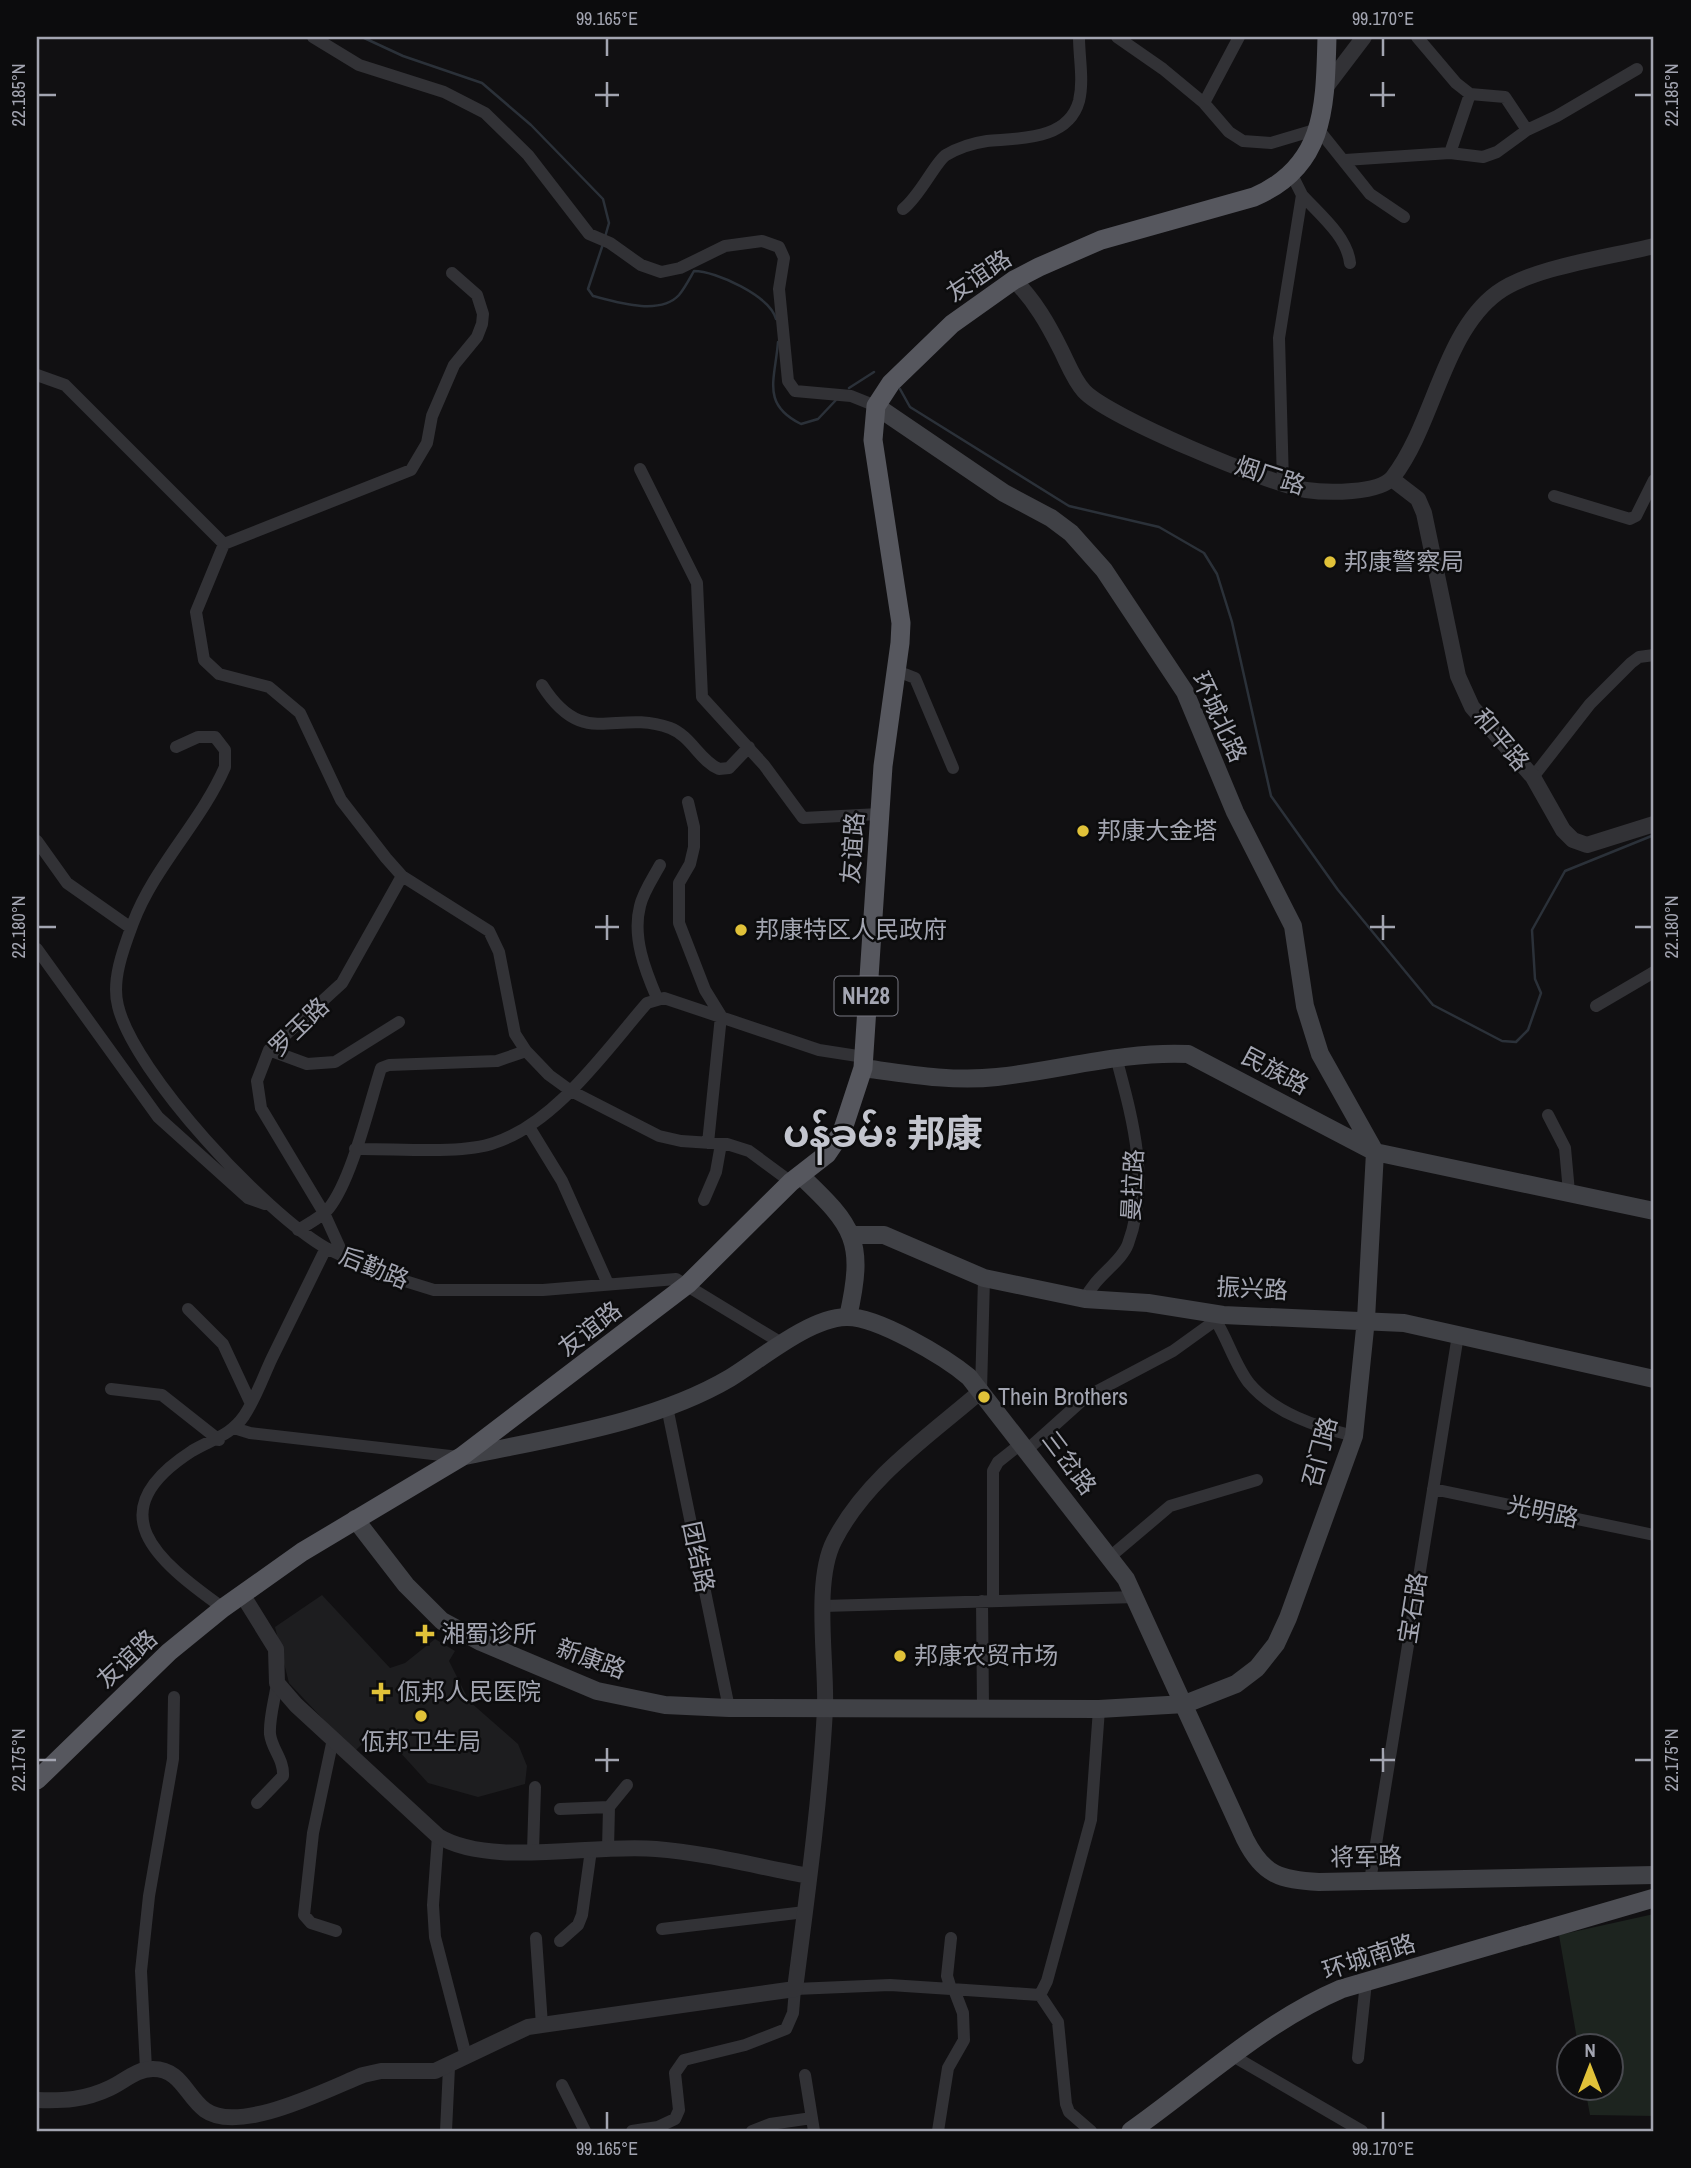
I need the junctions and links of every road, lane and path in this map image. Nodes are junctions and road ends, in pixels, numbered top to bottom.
1 (313, 37) edge
2 (1079, 37) edge
3 (1118, 37) edge
4 (1239, 37) edge
5 (1327, 37) edge
6 (1364, 37) edge
7 (1418, 37) edge
8 (1637, 69) dead end
9 (1325, 87) junction
10 (1470, 94) junction
11 (1204, 103) junction
12 (1318, 129) junction
13 (1527, 130) junction
14 (1450, 153) junction
15 (1345, 160) junction
16 (1292, 174) junction
17 (1302, 195) junction
18 (903, 209) dead end
19 (1404, 217) dead end
20 (1654, 246) edge
21 (1350, 263) dead end
22 (452, 273) dead end
23 (1014, 280) junction
24 (37, 375) edge
25 (876, 406) junction
26 (640, 469) dead end
27 (1392, 479) junction
28 (1654, 480) edge
29 (1283, 483) junction
30 (1554, 496) dead end
31 (224, 544) junction
32 (1654, 655) edge
33 (897, 671) junction
34 (542, 685) dead end
35 (176, 747) dead end
36 (749, 747) junction
37 (953, 768) dead end
38 (1533, 777) junction
39 (688, 802) dead end
40 (879, 814) junction
41 (1654, 824) edge
42 (37, 841) edge
43 (660, 865) dead end
44 (402, 876) junction
45 (131, 928) junction
46 (37, 949) edge
47 (1654, 972) edge
48 (657, 998) junction
49 (1596, 1006) dead end
50 (721, 1016) junction
51 (399, 1023) dead end
52 (270, 1050) junction
53 (526, 1051) junction
54 (1116, 1057) junction
55 (864, 1062) junction
56 (570, 1091) junction
57 (1548, 1115) dead end
58 (528, 1127) junction
59 (714, 1143) junction
60 (355, 1149) junction
61 (1375, 1152) junction
62 (796, 1179) junction
63 (1570, 1192) junction
64 (704, 1200) dead end
65 (272, 1206) junction
66 (1654, 1211) edge
67 (324, 1213) junction
68 (298, 1230) junction
69 (852, 1235) junction
70 (326, 1248) junction
71 (344, 1257) junction
72 (984, 1278) junction
73 (608, 1284) junction
74 (688, 1284) junction
75 (1085, 1298) junction
76 (188, 1309) dead end
77 (848, 1317) junction
78 (1220, 1318) junction
79 (1366, 1319) junction
80 (1458, 1335) junction
81 (783, 1344) junction
82 (1654, 1379) edge
83 (111, 1389) dead end
84 (981, 1391) junction
85 (251, 1404) junction
86 (667, 1407) junction
87 (234, 1428) junction
88 (1354, 1436) junction
89 (219, 1440) junction
90 (1025, 1446) junction
91 (461, 1457) junction
92 (1257, 1480) dead end
93 (1433, 1489) junction
94 (355, 1519) junction
95 (1654, 1535) edge
96 (1111, 1556) junction
97 (242, 1594) junction
98 (1136, 1597) junction
99 (987, 1601) junction
100 (823, 1605) junction
101 (223, 1608) junction
102 (277, 1684) junction
103 (174, 1697) dead end
104 (1185, 1704) junction
105 (825, 1707) junction
106 (983, 1707) junction
107 (729, 1708) junction
108 (1099, 1709) junction
109 (333, 1739) junction
110 (37, 1780) edge
111 (627, 1785) dead end
112 (535, 1787) dead end
113 (257, 1803) dead end
114 (609, 1807) junction
115 (561, 1809) dead end
116 (438, 1836) junction
117 (600, 1849) junction
118 (533, 1851) junction
119 (1654, 1875) edge
120 (809, 1876) junction
121 (1633, 1876) junction
122 (1370, 1881) junction
123 (1647, 1900) edge
124 (805, 1912) junction
125 (662, 1929) dead end
126 (336, 1931) dead end
127 (536, 1938) dead end
128 (951, 1938) dead end
129 (560, 1941) dead end
130 (1366, 1982) junction
131 (795, 1989) junction
132 (953, 1990) junction
133 (1040, 1995) junction
134 (542, 2025) junction
135 (466, 2056) junction
136 (1233, 2056) junction
137 (1358, 2058) dead end
138 (449, 2067) junction
139 (146, 2069) junction
140 (805, 2074) dead end
141 (562, 2085) dead end
142 (37, 2100) edge
143 (813, 2125) edge
144 (446, 2131) edge
145 (585, 2131) edge
146 (632, 2131) edge
147 (752, 2131) edge
148 (937, 2131) edge
149 (1091, 2131) edge
150 (1131, 2131) edge
151 (1362, 2131) edge

1 - 25 street
2 - 18 street
3 - 11 street
4 - 11 street
5 - 9 highway, 友谊路
6 - 9 street
7 - 10 street
8 - 13 street
9 - 12 highway, 友谊路
10 - 13 street
10 - 14 street
11 - 12 street
12 - 15 street
12 - 16 highway, 友谊路
13 - 14 street
14 - 15 street
15 - 19 street
16 - 17 street
16 - 23 highway, 友谊路
17 - 21 street
17 - 29 street
20 - 27 street
22 - 31 street
23 - 25 highway, 友谊路
23 - 29 street, 烟厂路
24 - 31 street
25 - 33 highway, 友谊路 / NH28
25 - 61 main road, 环城北路
26 - 36 street
27 - 29 street, 烟厂路
27 - 38 street, 和平路
28 - 30 street
31 - 44 street
32 - 38 street
33 - 37 street
33 - 40 highway, 友谊路 / NH28
34 - 36 street
35 - 45 street
36 - 40 street
38 - 41 street, 和平路
39 - 50 street
40 - 55 highway, 友谊路 / NH28
42 - 45 street
43 - 48 street
44 - 52 street, 罗玉路
44 - 53 street
45 - 65 street
46 - 65 street
47 - 49 street
48 - 50 street
48 - 56 street
50 - 55 street
50 - 59 street
51 - 52 street
52 - 67 street, 罗玉路
53 - 56 street
53 - 60 street
54 - 55 main road, 民族路
54 - 61 main road, 民族路
54 - 75 street, 曼拉路
55 - 62 highway, 友谊路 / NH28
56 - 58 street
56 - 59 street
57 - 63 street
58 - 60 street
58 - 73 street
59 - 62 street
59 - 64 street
60 - 67 street
61 - 63 main road, 民族路
61 - 79 main road, 召门路
62 - 69 main road
62 - 74 highway, 友谊路 / NH28
63 - 66 main road, 民族路
65 - 68 street
67 - 68 street
67 - 71 street, 罗玉路
68 - 70 street
69 - 72 main road, 振兴路
69 - 77 main road
70 - 71 street, 后勤路
70 - 85 street, 后勤路
71 - 73 street, 后勤路
72 - 75 main road, 振兴路
72 - 84 street
73 - 74 street, 后勤路
74 - 81 street, 后勤路
74 - 91 highway, 友谊路 / NH28
75 - 78 main road, 振兴路
76 - 85 street
77 - 81 main road
77 - 84 main road, 三岔路
78 - 79 main road, 振兴路
78 - 88 street
78 - 90 street
79 - 80 main road, 振兴路
79 - 88 main road, 召门路
80 - 82 main road, 振兴路
80 - 93 street, 宝石路
81 - 86 main road
83 - 89 street
84 - 90 main road, 三岔路
84 - 100 street
85 - 87 street, 后勤路
86 - 91 main road
86 - 107 street, 团结路
87 - 89 street, 后勤路
87 - 91 street
88 - 104 main road, 召门路
89 - 101 street, 后勤路
90 - 96 main road, 三岔路
90 - 99 street
91 - 94 highway, 友谊路 / NH28
92 - 96 street
93 - 95 street, 光明路
93 - 122 street, 宝石路
94 - 97 highway, 友谊路 / NH28
94 - 107 main road, 新康路
96 - 98 main road, 三岔路
97 - 101 highway, 友谊路 / NH28
97 - 102 street
98 - 99 street
98 - 104 main road, 三岔路
99 - 100 street
99 - 106 street
100 - 105 street
101 - 110 highway, 友谊路 / NH28
102 - 109 street
102 - 113 street
103 - 139 street
104 - 108 main road, 新康路
104 - 122 main road, 将军路
105 - 106 main road, 新康路
105 - 107 main road, 新康路
105 - 120 street
106 - 108 main road, 新康路
108 - 133 street
109 - 116 street
109 - 126 street
111 - 114 street
112 - 118 street
114 - 115 street
114 - 117 street
116 - 118 street
116 - 135 street
117 - 118 street
117 - 120 street
117 - 129 street
119 - 121 main road, 将军路
120 - 124 street
121 - 122 main road, 将军路
121 - 123 main road
123 - 130 main road, 环城南路
124 - 125 street
124 - 131 street
127 - 134 street
128 - 132 street
130 - 136 main road, 环城南路
130 - 137 street
131 - 132 street
131 - 134 street
131 - 146 street
132 - 133 street
132 - 148 street
133 - 149 street
134 - 135 street
135 - 138 street
136 - 150 main road, 环城南路
136 - 151 street
138 - 139 street
138 - 144 street
139 - 142 street
140 - 143 street
141 - 145 street
143 - 147 street

